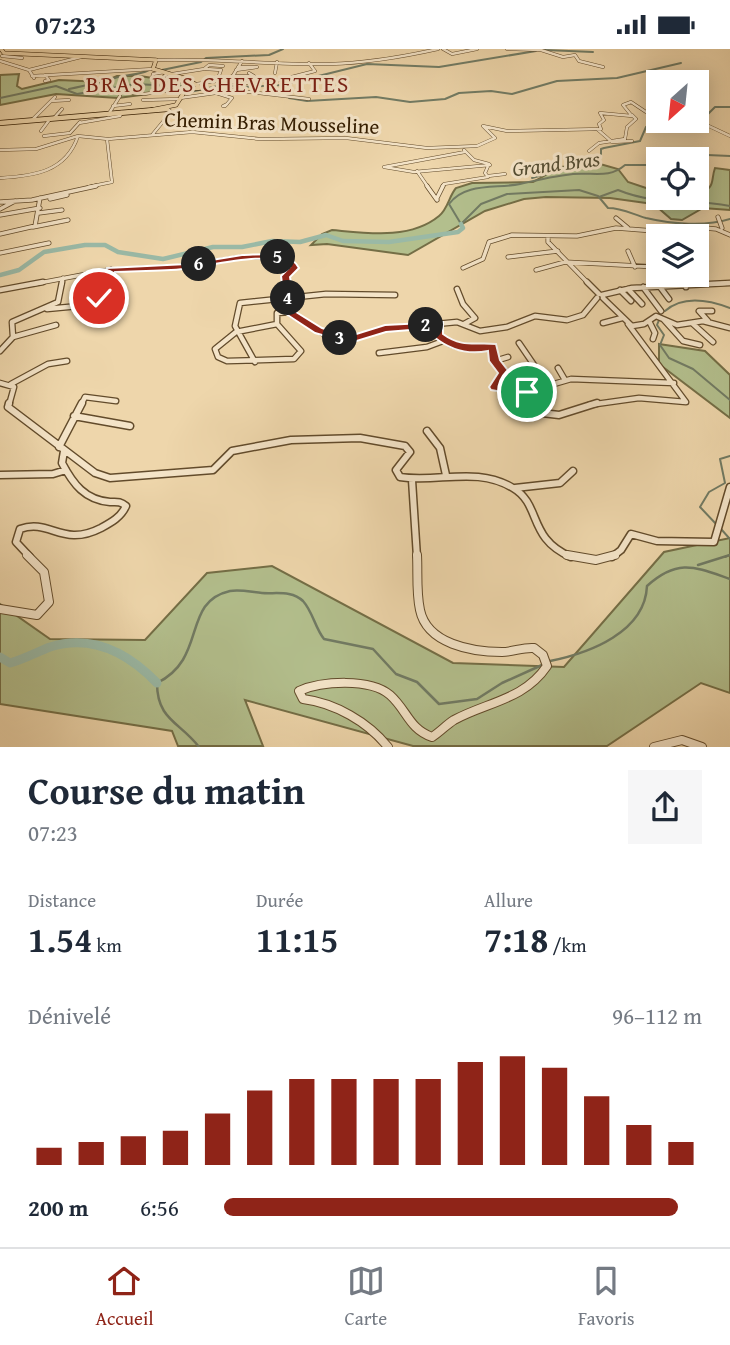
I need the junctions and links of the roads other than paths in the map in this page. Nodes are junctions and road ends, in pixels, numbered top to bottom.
1 (1, 49) edge
2 (8, 49) edge
3 (438, 49) edge
4 (443, 49) edge
5 (477, 49) edge
6 (507, 49) edge
7 (523, 49) edge
8 (82, 56) junction
9 (2, 57) edge
10 (22, 58) dead end
11 (156, 60) junction
12 (165, 60) junction
13 (242, 61) junction
14 (277, 62) junction
15 (215, 63) dead end
16 (228, 63) junction
17 (309, 63) junction
18 (164, 65) dead end
19 (202, 66) dead end
20 (603, 67) dead end
21 (154, 69) junction
22 (206, 69) dead end
23 (29, 70) junction
24 (192, 70) junction
25 (166, 73) junction
26 (249, 73) dead end
27 (275, 73) dead end
28 (45, 75) junction
29 (232, 76) junction
30 (152, 78) dead end
31 (268, 79) dead end
32 (160, 80) dead end
33 (45, 81) dead end
34 (216, 82) joint
35 (229, 82) joint
36 (251, 85) dead end
37 (194, 87) junction
38 (216, 88) dead end
39 (179, 89) junction
40 (126, 92) dead end
41 (162, 92) junction
42 (237, 92) junction
43 (227, 94) junction
44 (120, 96) dead end
45 (55, 97) dead end
46 (180, 99) junction
47 (309, 99) dead end
48 (51, 100) junction
49 (69, 100) dead end
50 (143, 100) dead end
51 (159, 100) junction
52 (130, 104) dead end
53 (227, 104) dead end
54 (113, 106) junction
55 (169, 108) junction
56 (62, 109) dead end
57 (122, 112) junction
58 (646, 112) edge
59 (108, 115) junction
60 (632, 115) junction
61 (82, 118) junction
62 (33, 119) junction
63 (52, 119) junction
64 (0, 123) edge
65 (79, 123) junction
66 (709, 126) edge
67 (597, 128) junction
68 (41, 131) dead end
69 (152, 135) junction
70 (44, 136) dead end
71 (78, 136) junction
72 (730, 137) edge
73 (107, 139) junction
74 (607, 140) junction
75 (632, 141) dead end
76 (461, 147) junction
77 (0, 150) edge
78 (589, 151) dead end
79 (465, 152) junction
80 (490, 165) junction
81 (417, 171) junction
82 (505, 174) dead end
83 (488, 176) junction
84 (0, 178) edge
85 (67, 195) dead end
86 (40, 199) junction
87 (15, 201) junction
88 (0, 202) edge
89 (40, 208) junction
90 (0, 209) edge
91 (62, 210) dead end
92 (39, 213) junction
93 (0, 215) edge
94 (718, 217) dead end
95 (616, 218) dead end
96 (68, 220) dead end
97 (33, 227) junction
98 (730, 227) edge
99 (628, 228) junction
100 (709, 228) edge
101 (722, 228) junction
102 (716, 229) junction
103 (646, 230) edge
104 (0, 235) edge
105 (730, 235) edge
106 (548, 236) junction
107 (49, 243) dead end
108 (558, 251) junction
109 (628, 251) dead end
110 (0, 253) edge
111 (508, 257) dead end
112 (568, 262) junction
113 (637, 267) junction
114 (646, 267) edge
115 (463, 268) dead end
116 (111, 269) junction
117 (536, 270) dead end
118 (86, 274) junction
119 (642, 275) dead end
120 (63, 278) junction
121 (109, 279) junction
122 (628, 282) dead end
123 (730, 283) edge
124 (709, 285) edge
125 (643, 287) joint
126 (660, 287) edge
127 (630, 288) junction
128 (457, 289) dead end
129 (0, 290) edge
130 (620, 291) junction
131 (106, 295) junction
132 (395, 295) dead end
133 (287, 296) junction
134 (600, 296) junction
135 (669, 299) dead end
136 (631, 301) dead end
137 (642, 304) dead end
138 (47, 309) junction
139 (712, 310) dead end
140 (111, 311) dead end
141 (661, 311) dead end
142 (290, 312) junction
143 (425, 314) dead end
144 (691, 314) dead end
145 (622, 318) junction
146 (664, 319) junction
147 (649, 321) junction
148 (699, 321) junction
149 (708, 321) junction
150 (603, 323) dead end
151 (691, 323) junction
152 (277, 324) junction
153 (440, 324) junction
154 (464, 324) junction
155 (628, 324) junction
156 (55, 325) dead end
157 (430, 325) junction
158 (730, 328) edge
159 (236, 333) junction
160 (13, 337) junction
161 (653, 339) dead end
162 (443, 341) junction
163 (713, 342) dead end
164 (519, 343) dead end
165 (700, 345) dead end
166 (0, 351) edge
167 (379, 353) dead end
168 (508, 357) dead end
169 (67, 361) dead end
170 (495, 361) junction
171 (256, 362) junction
172 (558, 368) dead end
173 (565, 380) junction
174 (0, 383) edge
175 (674, 383) junction
176 (11, 384) junction
177 (547, 384) junction
178 (117, 401) dead end
179 (8, 407) junction
180 (0, 409) edge
181 (525, 411) dead end
182 (74, 416) junction
183 (130, 426) dead end
184 (427, 431) dead end
185 (62, 449) junction
186 (66, 470) junction
187 (573, 471) dead end
188 (0, 475) edge
189 (446, 475) junction
190 (412, 480) junction
191 (730, 487) edge
192 (515, 488) junction
193 (0, 610) edge
194 (388, 747) edge
195 (654, 747) edge
196 (702, 747) edge

1 - 9 main road
2 - 9 street
3 - 17 street
4 - 5 street
6 - 7 street
7 - 20 street
8 - 9 main road
8 - 11 main road
8 - 23 street
9 - 10 street
9 - 23 street
11 - 12 street
11 - 21 main road
12 - 16 street
12 - 18 street
13 - 14 street
13 - 16 street
13 - 29 street
14 - 17 street
14 - 27 street
15 - 16 street
16 - 24 street
17 - 31 street
19 - 24 street
21 - 25 main road
21 - 28 street
22 - 34 street
23 - 28 street
24 - 25 street
25 - 30 street
25 - 32 street
25 - 37 main road
26 - 29 street
28 - 33 street
29 - 35 street
34 - 37 street
35 - 36 street
37 - 39 main road
38 - 42 street
39 - 41 street
39 - 46 main road
40 - 41 street
41 - 51 street
42 - 43 street
42 - 47 street
43 - 46 street
43 - 53 street
44 - 54 street
45 - 48 street
46 - 51 street
46 - 55 main road
48 - 49 street
48 - 62 street
50 - 51 street
52 - 54 street
54 - 59 street
55 - 57 main road
55 - 69 street
56 - 63 street
57 - 59 main road
57 - 65 street
58 - 60 street
59 - 61 main road
60 - 67 street
60 - 74 street
61 - 63 main road
61 - 65 street
62 - 63 main road
62 - 64 main road
63 - 68 street
65 - 70 street
66 - 72 street
67 - 74 street
67 - 76 street, Chemin Bras Mousseline
69 - 73 street, Chemin Bras Mousseline
69 - 76 street, Chemin Bras Mousseline
71 - 73 street, Chemin Bras Mousseline
71 - 77 street, Chemin Bras Mousseline
71 - 84 street
73 - 86 street
74 - 75 street
74 - 78 street
76 - 79 street
79 - 80 street
79 - 81 street, Chemin Bras Mousseline
80 - 81 street, Chemin Bras Mousseline
80 - 83 street
81 - 83 street
82 - 83 street
85 - 86 street
86 - 87 street
86 - 89 street
87 - 88 street
87 - 90 street
89 - 92 street
89 - 93 street
91 - 92 street
92 - 97 street
94 - 101 street
95 - 99 street
96 - 97 street
97 - 104 street
98 - 101 street
99 - 103 street
99 - 106 street
100 - 102 street
101 - 102 street
102 - 105 street
106 - 108 street
106 - 115 street
107 - 110 street
108 - 111 street
108 - 112 street
109 - 113 street
112 - 113 street
112 - 117 street
112 - 134 street
113 - 114 street
113 - 119 street
116 - 118 street
116 - 121 street
116 - 133 street
118 - 120 street
118 - 121 street
120 - 129 street
120 - 138 street
121 - 131 street
122 - 127 street
123 - 124 street
125 - 127 street
125 - 141 street
126 - 135 street
127 - 130 street
127 - 137 street
128 - 154 street
130 - 134 street
130 - 136 street
131 - 138 street
131 - 140 street
132 - 133 street
133 - 142 street
133 - 159 street
134 - 145 street
134 - 154 street
138 - 160 street
139 - 149 street
142 - 152 street
142 - 157 street
143 - 157 street
144 - 148 street
145 - 150 street
145 - 155 street
146 - 147 street
146 - 151 street
146 - 165 street
147 - 155 street
147 - 161 street
148 - 149 street
148 - 151 street
149 - 158 street
151 - 163 street
152 - 159 street
152 - 171 street
153 - 154 street
153 - 157 street
153 - 162 street
155 - 175 street
156 - 160 street
159 - 171 street
159 - 171 street
160 - 166 street
162 - 167 street
162 - 170 street
164 - 177 street
168 - 170 street
169 - 176 street
170 - 177 street
172 - 173 street
173 - 175 street
173 - 177 street
174 - 176 street
175 - 181 street
176 - 179 street
178 - 182 street
179 - 180 street
179 - 185 street
182 - 183 street
182 - 185 street
184 - 189 street
185 - 186 street
185 - 190 street
186 - 188 street
186 - 193 street
187 - 192 street
189 - 190 street
189 - 192 street
190 - 194 street
191 - 192 street
195 - 196 street

